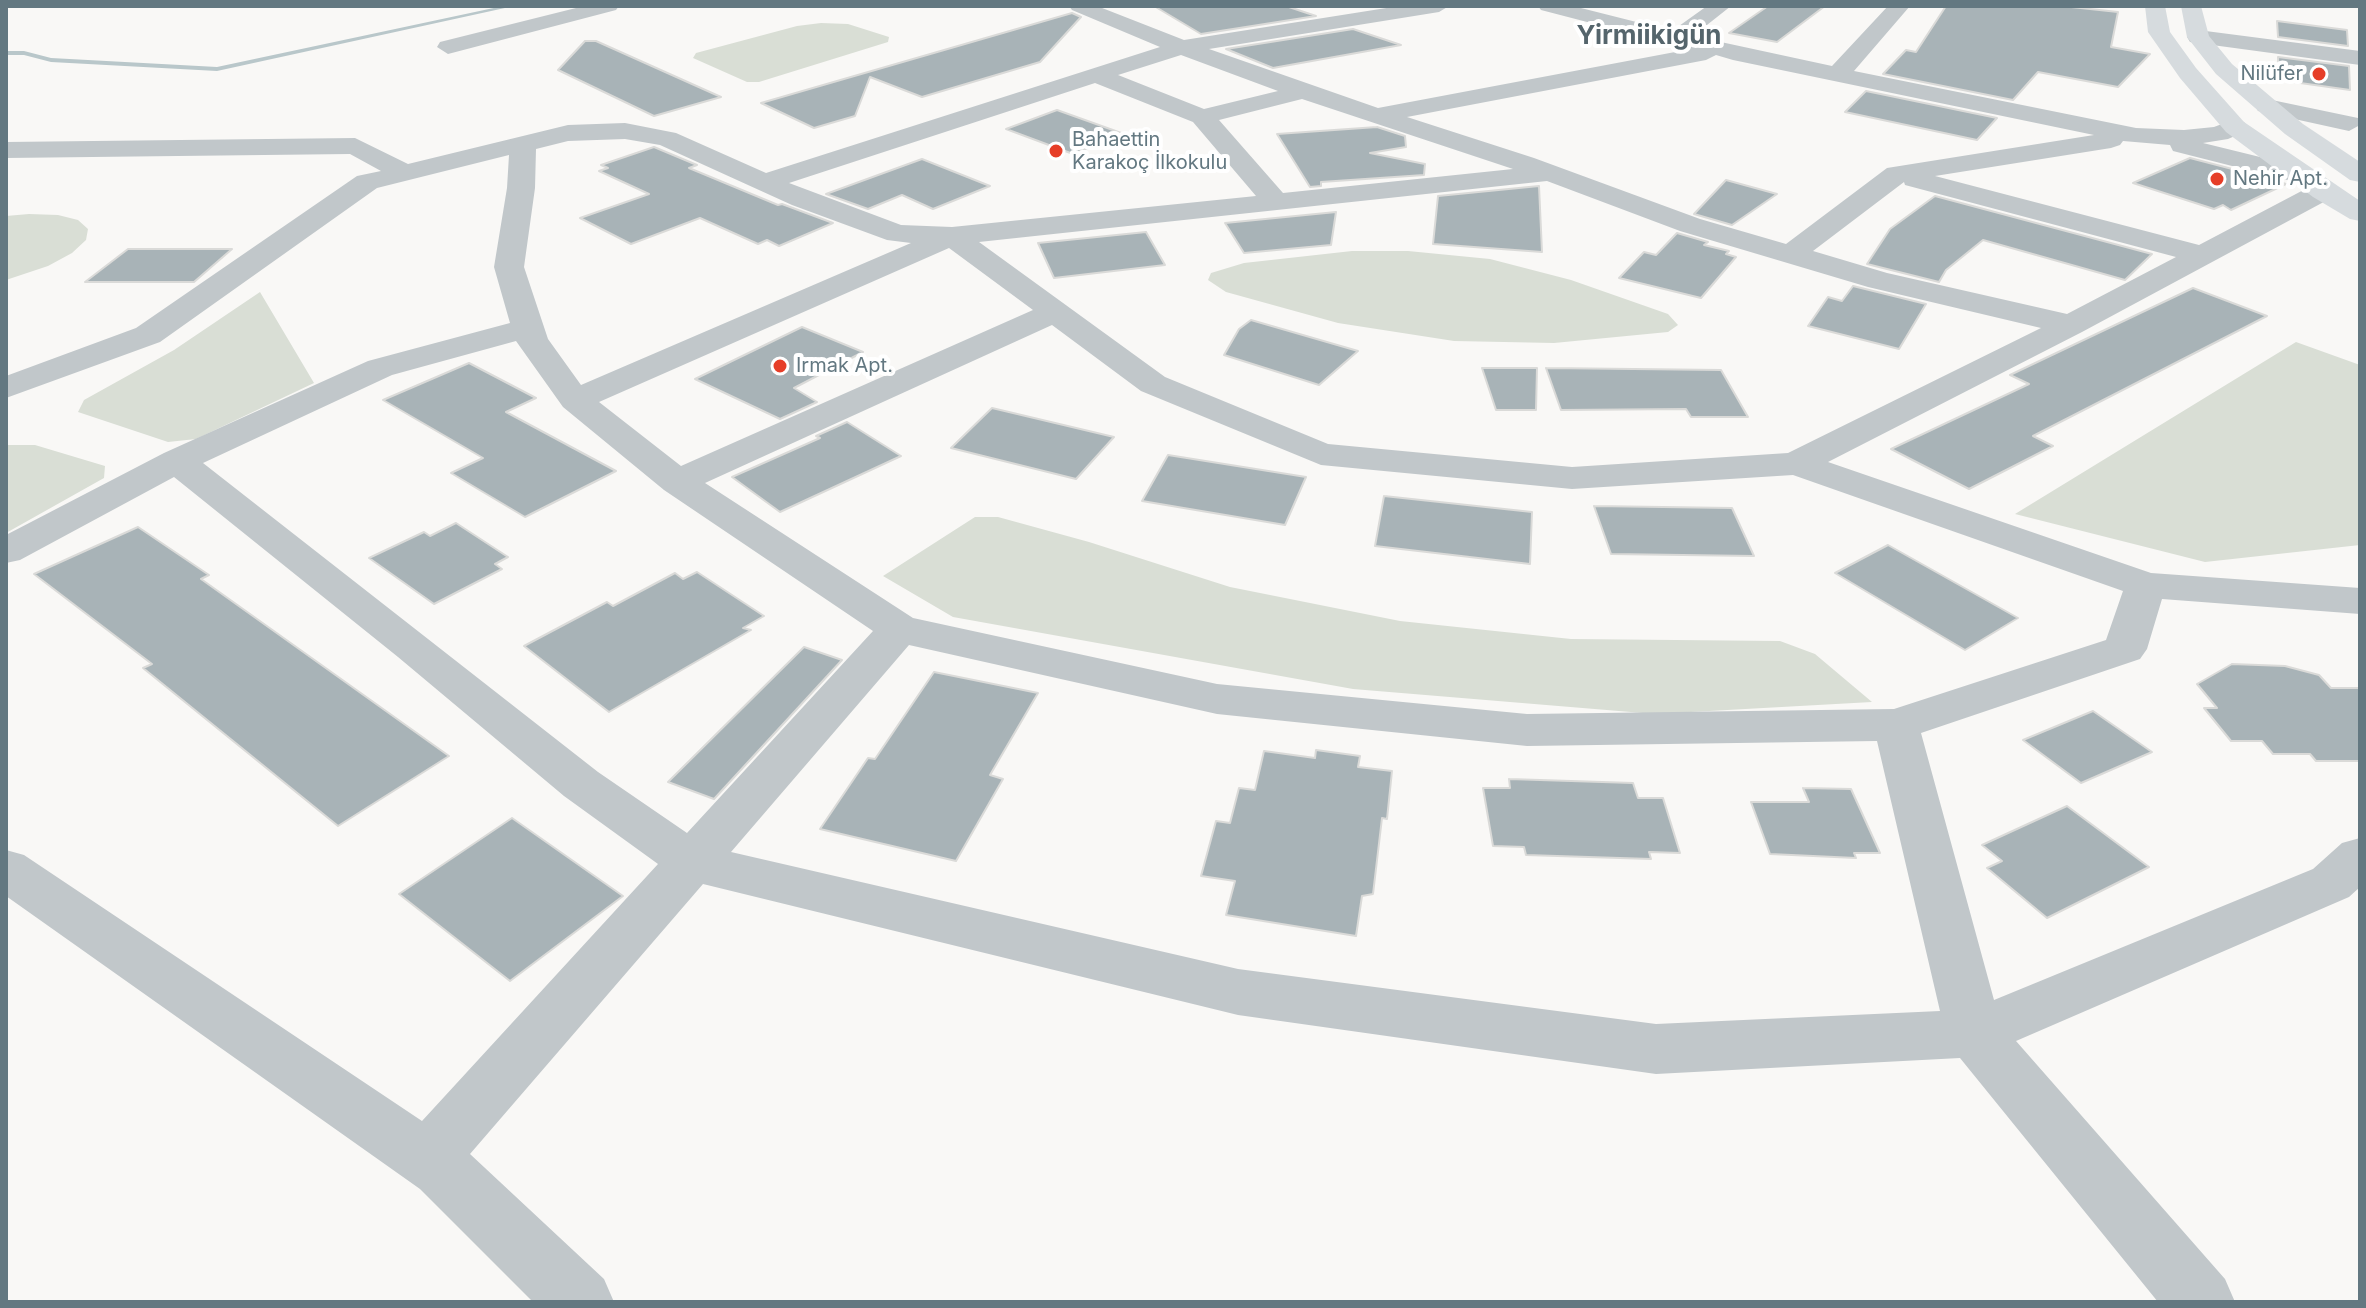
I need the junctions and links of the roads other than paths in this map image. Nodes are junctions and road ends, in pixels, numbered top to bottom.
1 (609, 6) edge
2 (1079, 6) edge
3 (1309, 6) edge
4 (1439, 6) edge
5 (1548, 6) edge
6 (1721, 6) edge
7 (1900, 6) edge
8 (2155, 6) edge
9 (2191, 6) edge
10 (1352, 20) junction
11 (2198, 37) junction
12 (1676, 38) junction
13 (448, 47) dead end
14 (1182, 47) junction
15 (1720, 51) junction
16 (2360, 58) edge
17 (1838, 74) junction
18 (1097, 75) junction
19 (1303, 92) junction
20 (2267, 106) junction
21 (1378, 115) junction
22 (1202, 117) junction
23 (2354, 124) edge
24 (2235, 127) junction
25 (2294, 129) junction
26 (2136, 136) junction
27 (523, 144) junction
28 (6, 150) edge
29 (405, 173) junction
30 (1550, 173) junction
31 (1897, 174) junction
32 (2360, 174) edge
33 (764, 182) junction
34 (2315, 185) junction
35 (2360, 191) edge
36 (1278, 204) junction
37 (2360, 213) edge
38 (952, 236) junction
39 (1791, 254) junction
40 (2203, 255) junction
41 (1055, 312) junction
42 (2071, 325) junction
43 (528, 328) junction
44 (6, 388) edge
45 (575, 400) junction
46 (177, 461) junction
47 (1796, 464) junction
48 (677, 482) junction
49 (6, 551) edge
50 (2146, 585) junction
51 (2360, 601) edge
52 (899, 629) junction
53 (1896, 725) junction
54 (2360, 857) edge
55 (692, 862) junction
56 (6, 869) edge
57 (1974, 1033) junction
58 (428, 1158) junction
59 (580, 1302) edge
60 (2201, 1302) edge

1 - 13 street
2 - 14 street
3 - 10 street
4 - 10 street
5 - 12 street
6 - 12 street
7 - 17 street
8 - 24 main road
9 - 11 main road
10 - 14 street
11 - 16 street
11 - 20 main road
12 - 15 street
14 - 18 street
14 - 19 street
15 - 17 street
15 - 21 street
17 - 26 street
18 - 22 street
18 - 33 street
19 - 21 street
19 - 22 street
20 - 23 street
20 - 25 main road
21 - 30 street
22 - 36 street
23 - 25 street
24 - 25 main road
24 - 26 street
24 - 34 main road
25 - 32 main road
26 - 31 street
26 - 34 street
27 - 29 street
27 - 33 street
27 - 43 street
28 - 29 street
29 - 44 street
30 - 36 street
30 - 39 street
31 - 39 street
31 - 40 street
33 - 38 street
34 - 35 main road
34 - 37 main road
34 - 40 street
36 - 38 street
38 - 41 street
38 - 45 street
39 - 42 street
40 - 42 street
41 - 47 street
41 - 48 street
42 - 47 street
43 - 45 street
43 - 46 street
45 - 48 street
46 - 49 street
46 - 55 street
47 - 50 street
48 - 52 street
50 - 51 street
50 - 53 street
52 - 53 street
52 - 55 street
53 - 57 street
54 - 57 street
55 - 57 street
55 - 58 street
56 - 58 street
57 - 60 street
58 - 59 street

